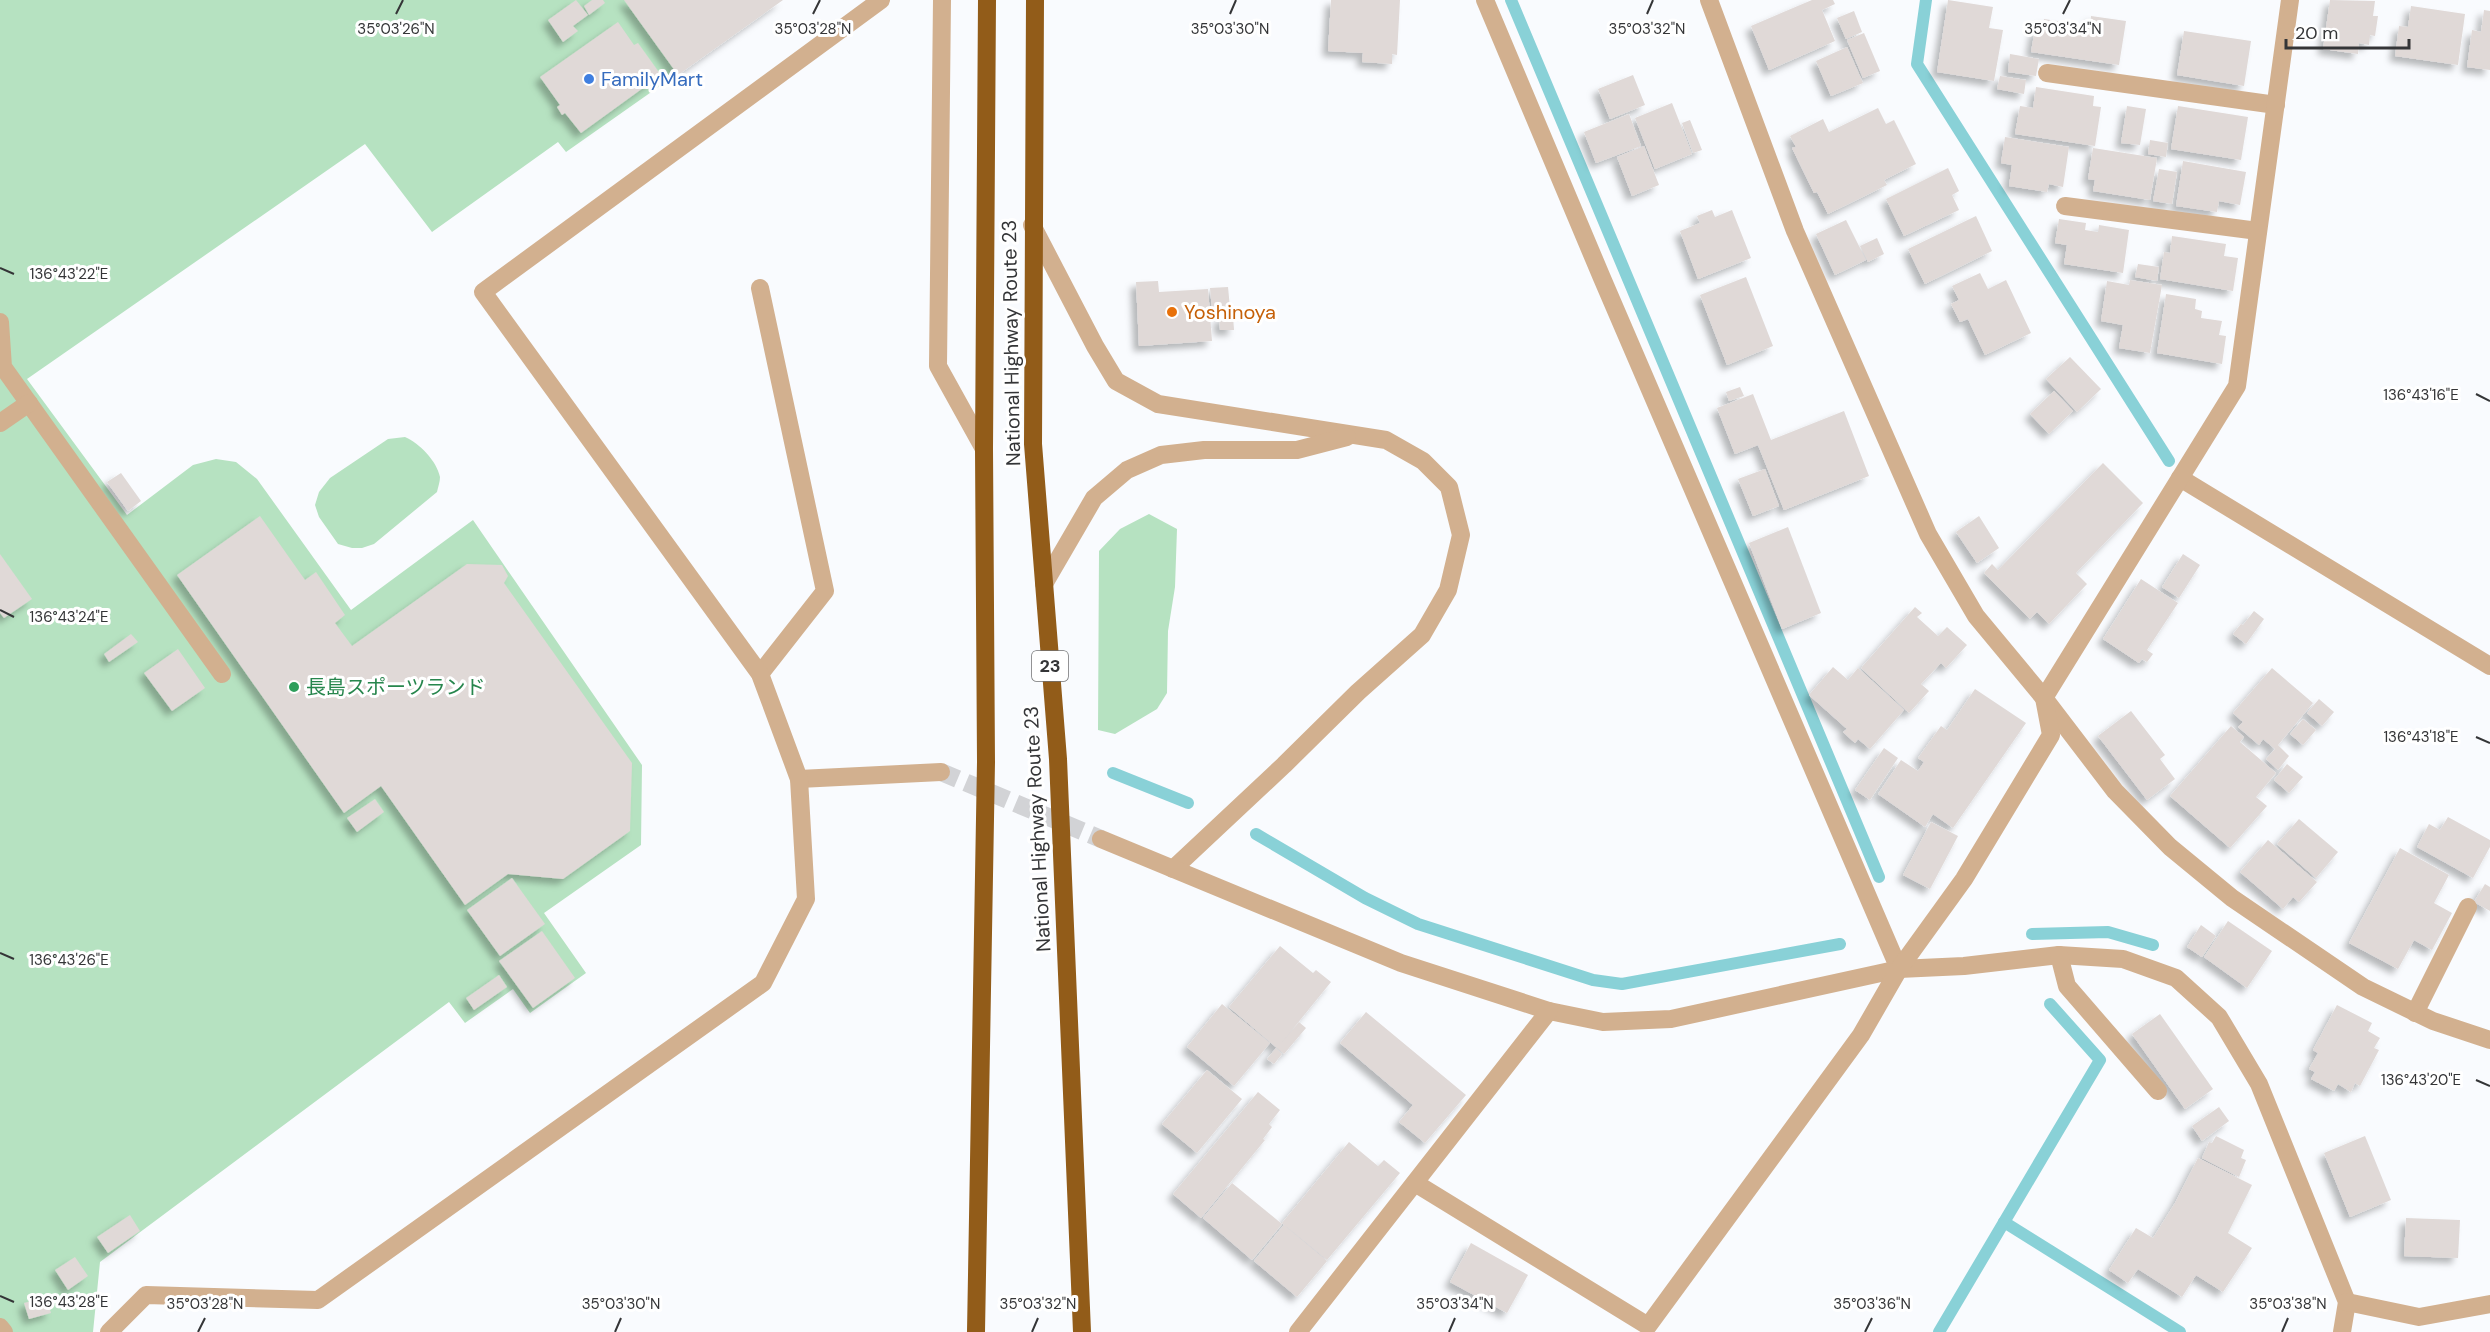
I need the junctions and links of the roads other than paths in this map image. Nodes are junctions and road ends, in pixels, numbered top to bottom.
1 (881, 0) edge
2 (942, 0) edge
3 (987, 0) edge
4 (1035, 0) edge
5 (1485, 0) edge
6 (1709, 0) edge
7 (2290, 0) edge
8 (2047, 73) dead end
9 (2276, 105) junction
10 (2065, 206) dead end
11 (1032, 225) junction
12 (2258, 231) junction
13 (760, 288) dead end
14 (0, 322) edge
15 (29, 403) junction
16 (0, 423) edge
17 (1355, 435) junction
18 (984, 448) junction
19 (2180, 478) junction
20 (1044, 584) junction
21 (2490, 666) edge
22 (222, 674) dead end
23 (759, 674) junction
24 (2044, 698) junction
25 (941, 772) tunnel mouth
26 (799, 779) junction
27 (1101, 839) tunnel mouth
28 (1173, 868) junction
29 (2468, 907) dead end
30 (2059, 955) junction
31 (1899, 969) junction
32 (1549, 1011) junction
33 (2415, 1013) junction
34 (2490, 1040) edge
35 (2158, 1091) dead end
36 (1415, 1183) junction
37 (2347, 1302) junction
38 (2490, 1304) edge
39 (0, 1327) edge
40 (4, 1332) edge
41 (109, 1332) edge
42 (976, 1332) edge
43 (1082, 1332) edge
44 (1298, 1332) edge
45 (2342, 1332) edge

1 - 23 street
2 - 18 street
3 - 18 highway, National Highway Route 23
4 - 11 highway, National Highway Route 23 / 23
5 - 31 street
6 - 24 street
7 - 9 street
8 - 9 street
9 - 12 street
10 - 12 street
11 - 17 street
11 - 20 highway, National Highway Route 23 / 23
12 - 19 street
13 - 23 street
14 - 15 street
15 - 16 street
15 - 22 street
17 - 20 street
17 - 28 street
18 - 42 highway, National Highway Route 23
19 - 21 street
19 - 24 street
20 - 43 highway, National Highway Route 23 / 23
23 - 26 street
24 - 31 street
24 - 33 street
25 - 26 street
26 - 41 street
27 - 28 street
28 - 32 street
29 - 33 street
30 - 31 street
30 - 35 street
30 - 37 street
31 - 32 street
31 - 36 street
32 - 36 street
33 - 34 street
36 - 44 street
37 - 38 street
37 - 45 street
39 - 40 street

